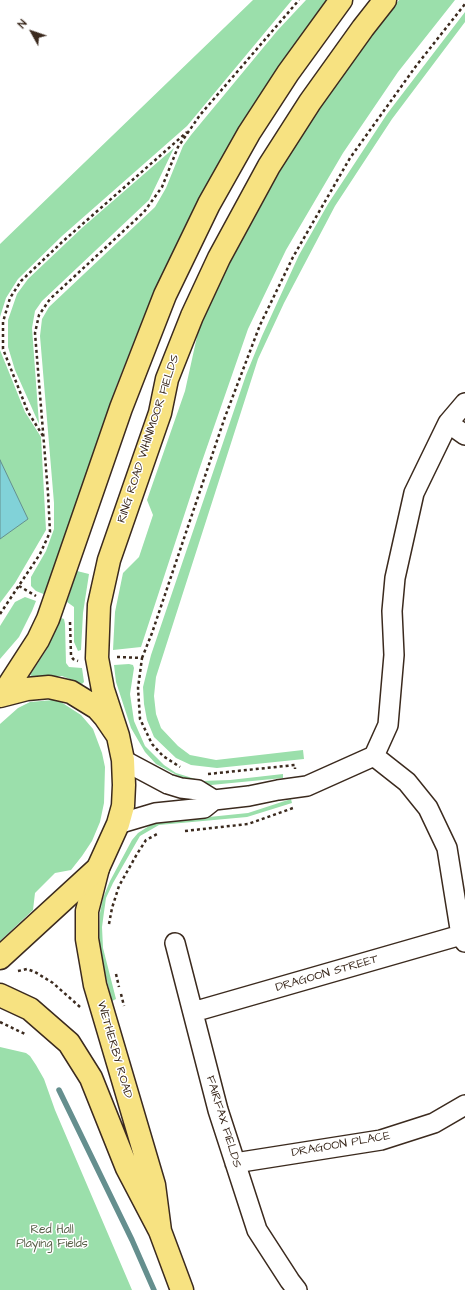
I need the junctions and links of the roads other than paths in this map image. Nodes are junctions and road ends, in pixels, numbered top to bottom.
1 (341, 0) edge
2 (385, 0) edge
3 (465, 403) edge
4 (448, 423) junction
5 (465, 435) edge
6 (2, 695) edge
7 (118, 736) junction
8 (374, 756) junction
9 (123, 760) junction
10 (214, 800) junction
11 (118, 824) junction
12 (98, 868) junction
13 (463, 938) edge
14 (175, 942) dead end
15 (8, 965) edge
16 (0, 995) edge
17 (193, 1012) junction
18 (465, 1105) edge
19 (235, 1163) junction
20 (160, 1231) junction
21 (182, 1290) edge
22 (298, 1290) edge

1 - 6 main road
2 - 7 main road, RING ROAD WHINMOOR FIELDS
3 - 4 street
4 - 5 street
4 - 8 street
6 - 7 main road
7 - 9 main road
8 - 10 street
8 - 13 street
9 - 10 street
9 - 11 main road
10 - 11 street
11 - 12 main road
12 - 15 main road
12 - 20 main road, WETHERBY ROAD
13 - 17 street, DRAGOON STREET
14 - 17 street, FAIRFAX FIELDS
16 - 20 main road, WETHERBY ROAD
17 - 19 street, FAIRFAX FIELDS
18 - 19 street, DRAGOON PLACE
19 - 22 street, FAIRFAX FIELDS
20 - 21 main road, WETHERBY ROAD

